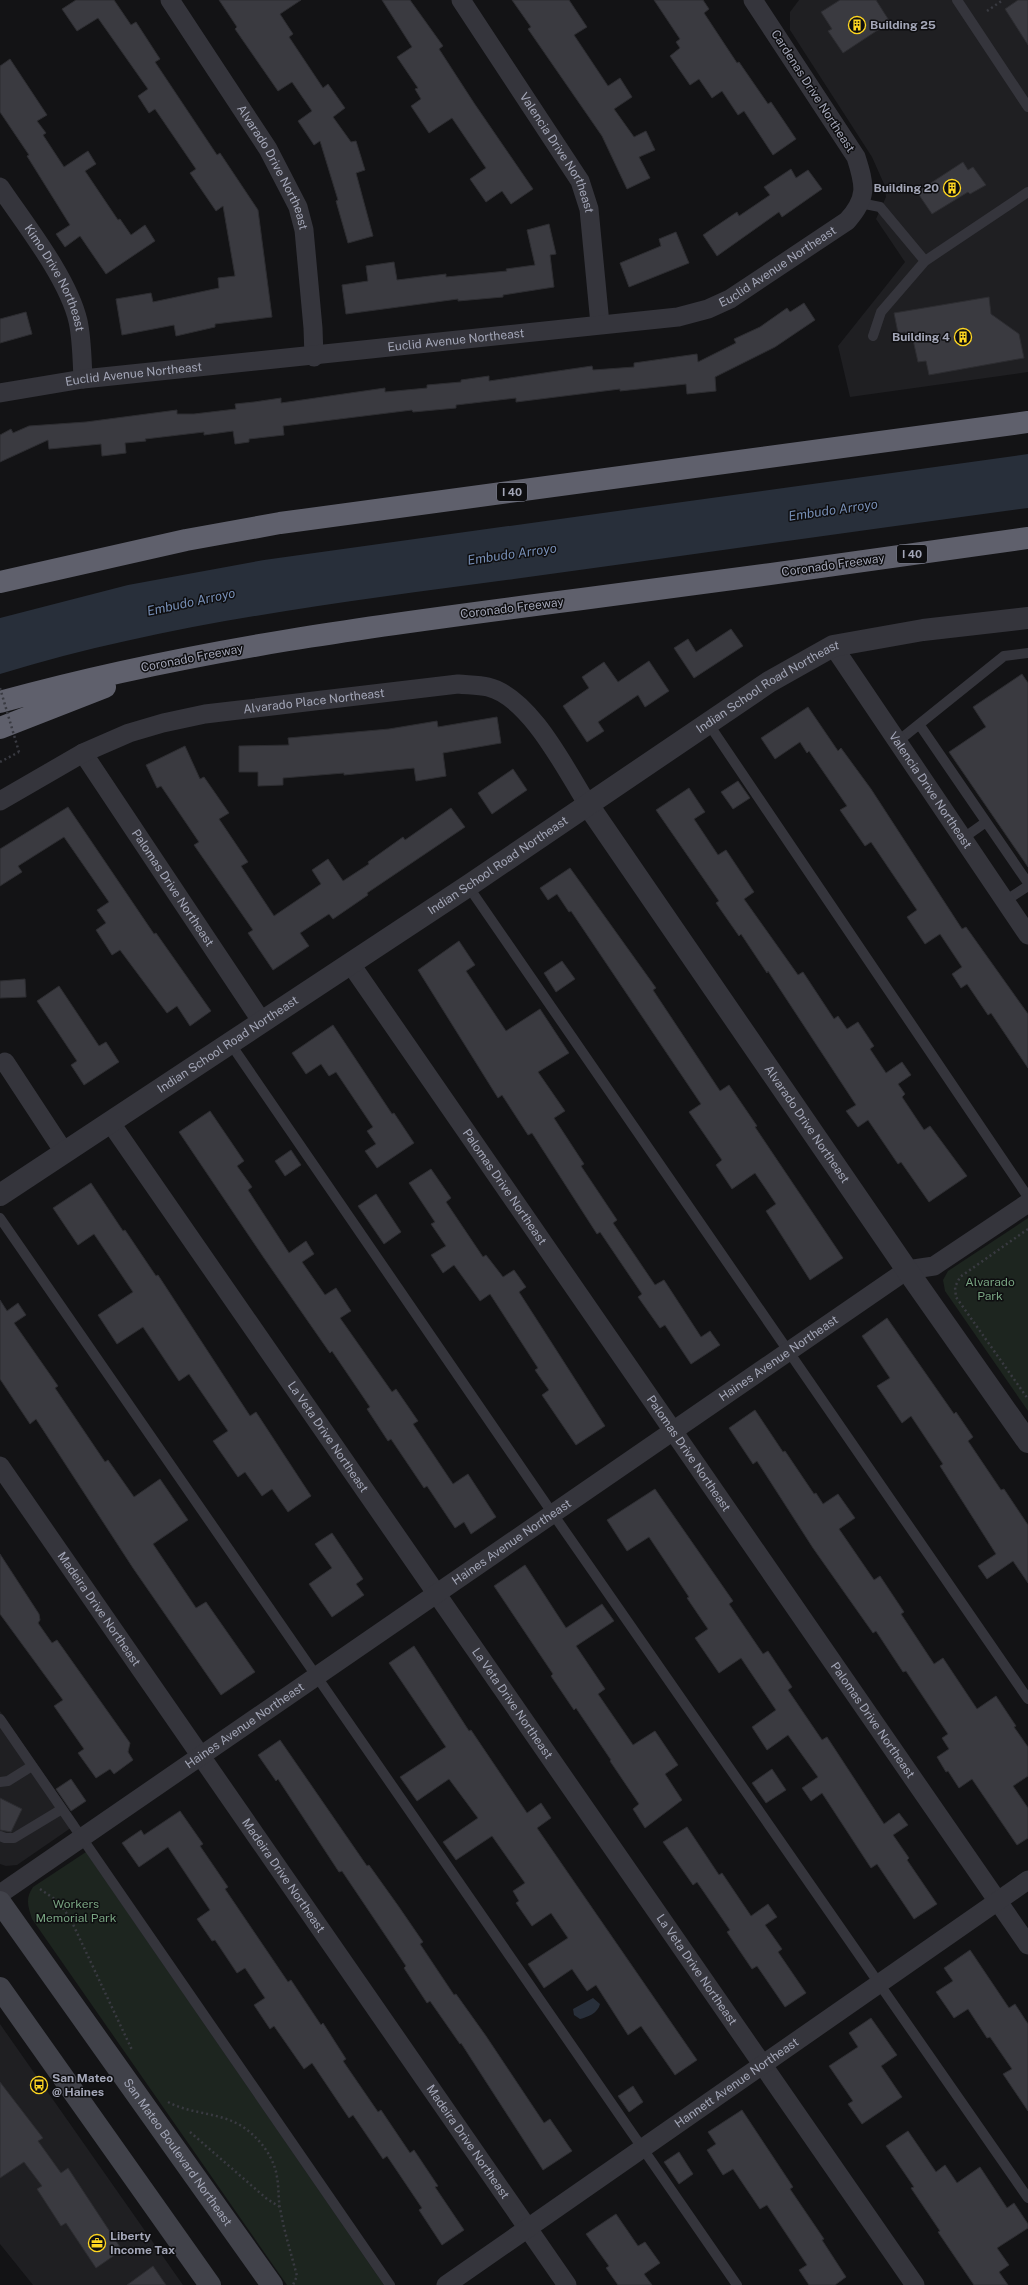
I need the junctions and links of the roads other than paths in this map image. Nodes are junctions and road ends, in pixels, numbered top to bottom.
1 (170, 0) edge
2 (461, 0) edge
3 (958, 0) edge
4 (761, 3) edge
5 (1028, 106) edge
6 (0, 187) edge
7 (1028, 192) edge
8 (862, 195) junction
9 (925, 261) junction
10 (600, 324) junction
11 (873, 336) dead end
12 (314, 357) junction
13 (83, 379) junction
14 (0, 394) edge
15 (1028, 422) edge
16 (1028, 538) edge
17 (0, 582) edge
18 (1028, 618) edge
19 (833, 646) junction
20 (1028, 653) edge
21 (174, 660) junction
22 (0, 702) edge
23 (708, 723) junction
24 (919, 724) junction
25 (0, 728) edge
26 (897, 742) junction
27 (83, 754) junction
28 (0, 801) edge
29 (588, 805) junction
30 (986, 822) junction
31 (962, 839) junction
32 (1028, 884) edge
33 (468, 886) junction
34 (1005, 901) junction
35 (1028, 935) edge
36 (350, 962) junction
37 (262, 1022) junction
38 (230, 1043) junction
39 (5, 1062) dead end
40 (110, 1122) junction
41 (64, 1152) junction
42 (0, 1195) edge
43 (1028, 1197) edge
44 (1028, 1203) edge
45 (0, 1218) edge
46 (907, 1270) junction
47 (787, 1351) junction
48 (674, 1430) junction
49 (1028, 1442) edge
50 (0, 1466) edge
51 (553, 1514) junction
52 (436, 1594) junction
53 (318, 1676) junction
54 (1028, 1699) edge
55 (0, 1719) edge
56 (202, 1757) junction
57 (32, 1766) junction
58 (0, 1782) edge
59 (62, 1809) junction
60 (0, 1836) edge
61 (82, 1839) junction
62 (1028, 1880) edge
63 (0, 1894) edge
64 (998, 1901) junction
65 (0, 1902) edge
66 (1028, 1945) edge
67 (880, 1983) junction
68 (0, 1988) edge
69 (763, 2064) junction
70 (642, 2150) junction
71 (1028, 2198) edge
72 (528, 2229) junction
73 (210, 2285) edge
74 (272, 2285) edge
75 (390, 2285) edge
76 (446, 2285) edge
77 (567, 2285) edge
78 (737, 2285) edge
79 (914, 2285) edge

1 - 12 street, Alvarado Drive Northeast
2 - 10 street, Valencia Drive Northeast
3 - 5 lane
4 - 8 street, Cardenas Drive Northeast
6 - 13 street, Kimo Drive Northeast
7 - 9 lane
8 - 9 lane
8 - 10 street, Euclid Avenue Northeast
9 - 11 lane
10 - 12 street, Euclid Avenue Northeast
12 - 13 street, Euclid Avenue Northeast
13 - 14 street, Euclid Avenue Northeast
15 - 17 highway, I 40
16 - 21 highway, Coronado Freeway / I 40
18 - 19 street, Indian School Road Northeast
19 - 23 street, Indian School Road Northeast
19 - 26 street, Valencia Drive Northeast
20 - 24 lane
21 - 22 highway, Coronado Freeway / I 40
21 - 25 highway
23 - 29 street, Indian School Road Northeast
23 - 43 lane
24 - 26 lane
24 - 30 lane
26 - 31 street, Valencia Drive Northeast
27 - 28 street, Alvarado Place Northeast
27 - 29 street, Alvarado Place Northeast
27 - 37 street, Palomas Drive Northeast
29 - 33 street, Indian School Road Northeast
29 - 46 street, Alvarado Drive Northeast
30 - 31 lane
30 - 32 lane
31 - 34 street, Valencia Drive Northeast
32 - 34 lane
33 - 36 street, Indian School Road Northeast
33 - 47 lane
34 - 35 street, Valencia Drive Northeast
36 - 37 street, Indian School Road Northeast
36 - 48 street, Palomas Drive Northeast
37 - 38 street, Indian School Road Northeast
38 - 40 street, Indian School Road Northeast
38 - 51 lane
39 - 41 street
40 - 41 street, Indian School Road Northeast
40 - 52 street, La Veta Drive Northeast
41 - 42 street, Indian School Road Northeast
44 - 46 street, Haines Avenue Northeast
45 - 53 lane
46 - 47 street, Haines Avenue Northeast
46 - 49 street, Alvarado Drive Northeast
47 - 48 street, Haines Avenue Northeast
47 - 54 lane
48 - 51 street, Haines Avenue Northeast
48 - 64 street, Palomas Drive Northeast
50 - 56 street, Madeira Drive Northeast
51 - 52 street, Haines Avenue Northeast
51 - 67 lane
52 - 53 street, Haines Avenue Northeast
52 - 69 street, La Veta Drive Northeast
53 - 56 street, Haines Avenue Northeast
53 - 70 lane
55 - 57 lane
56 - 61 street, Haines Avenue Northeast
56 - 72 street, Madeira Drive Northeast
57 - 58 lane
57 - 59 lane
59 - 60 lane
59 - 61 lane
61 - 63 street, Haines Avenue Northeast
61 - 75 lane
62 - 64 street, Hannett Avenue Northeast
64 - 66 street, Palomas Drive Northeast
64 - 67 street, Hannett Avenue Northeast
65 - 74 main road, San Mateo Boulevard Northeast
67 - 69 street, Hannett Avenue Northeast
67 - 71 lane
68 - 73 main road
69 - 70 street, Hannett Avenue Northeast
69 - 79 street, La Veta Drive Northeast
70 - 72 street, Hannett Avenue Northeast
70 - 78 lane
72 - 76 street, Hannett Avenue Northeast
72 - 77 street, Madeira Drive Northeast

